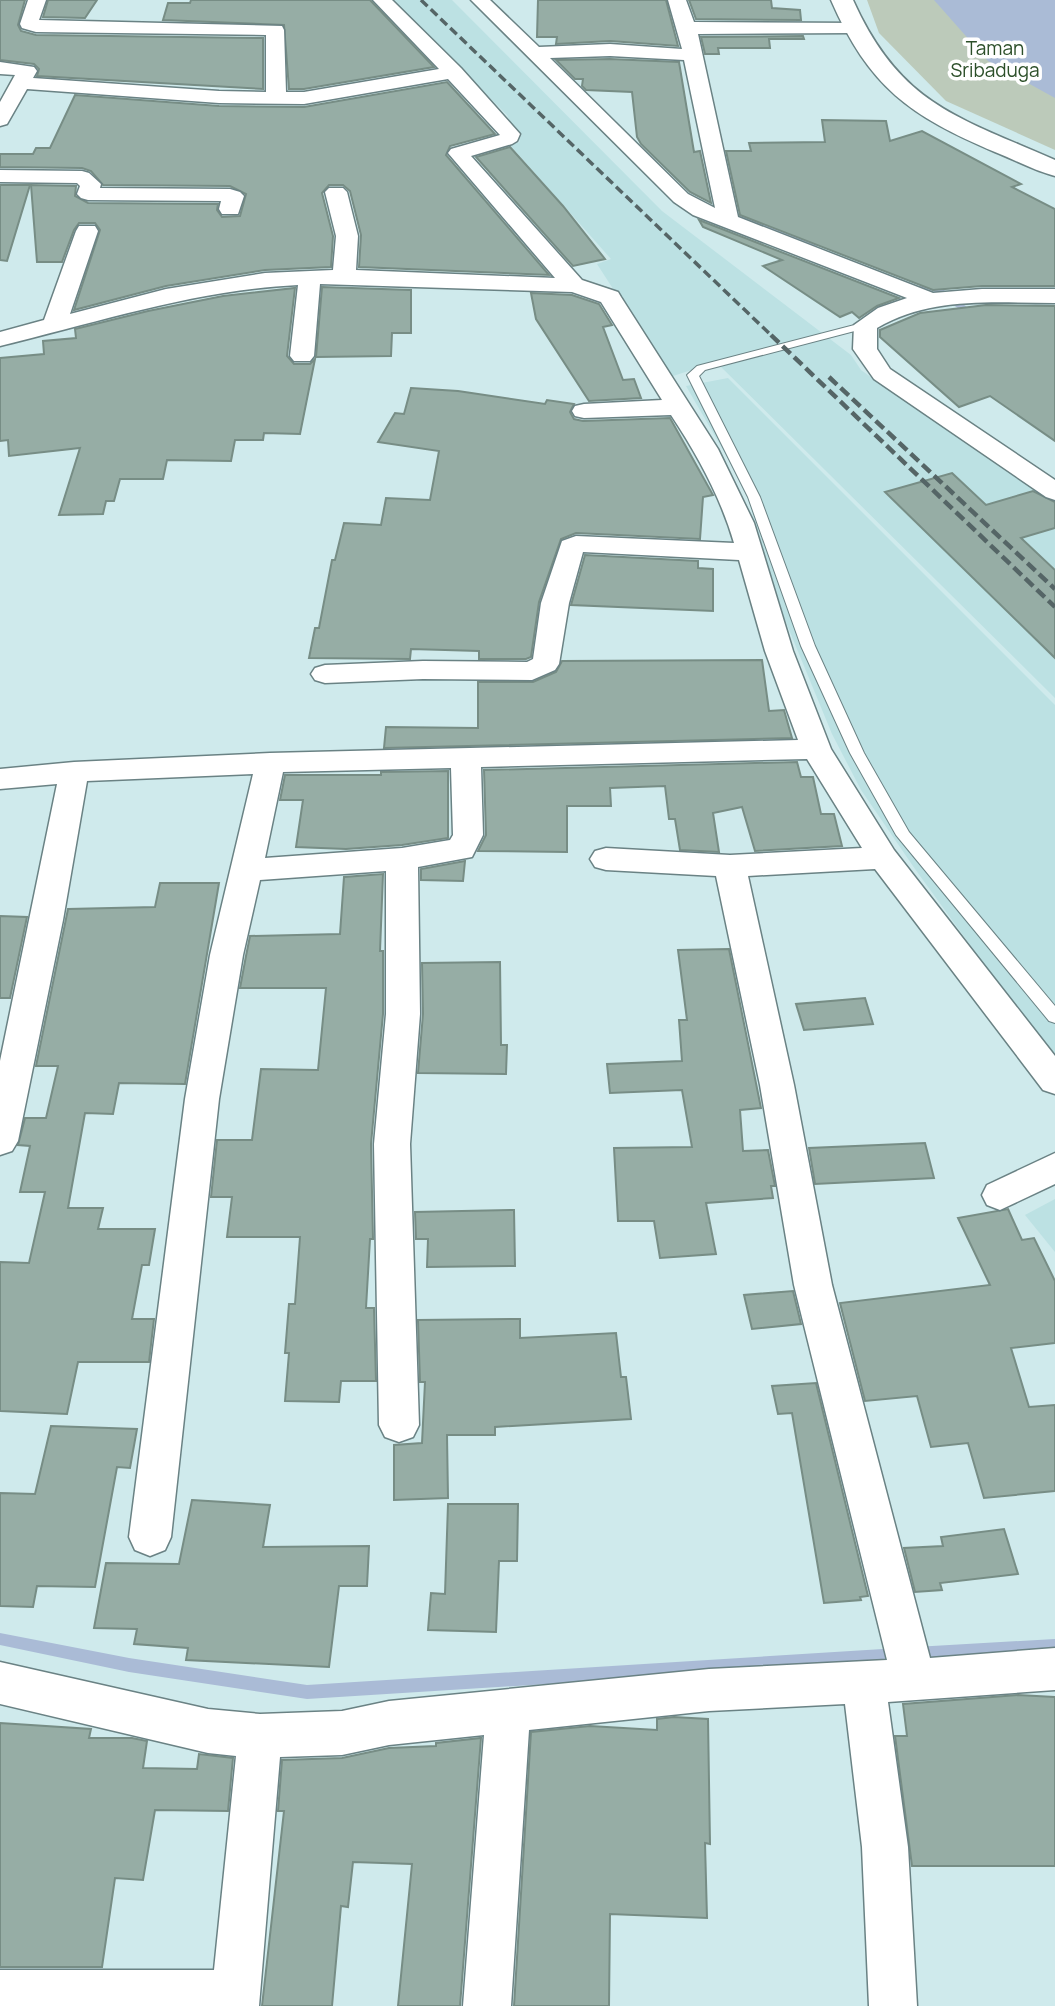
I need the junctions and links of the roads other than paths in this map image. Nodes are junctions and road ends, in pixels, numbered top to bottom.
1 (37, 0) edge
2 (382, 0) edge
3 (480, 0) edge
4 (677, 0) edge
5 (842, 0) edge
6 (853, 27) junction
7 (687, 28) junction
8 (532, 53) junction
9 (693, 55) junction
10 (0, 68) edge
11 (453, 72) junction
12 (22, 83) junction
13 (276, 98) junction
14 (0, 120) edge
15 (1050, 164) edge
16 (0, 176) edge
17 (337, 191) dead end
18 (230, 209) dead end
19 (728, 220) junction
20 (87, 231) dead end
21 (310, 276) junction
22 (344, 276) junction
23 (574, 285) junction
24 (1055, 296) edge
25 (934, 299) junction
26 (866, 325) junction
27 (54, 326) junction
28 (0, 339) edge
29 (302, 356) dead end
30 (680, 407) junction
31 (584, 411) dead end
32 (1055, 492) edge
33 (748, 552) junction
34 (325, 674) dead end
35 (816, 749) junction
36 (466, 759) junction
37 (270, 763) junction
38 (74, 772) junction
39 (0, 779) edge
40 (883, 858) junction
41 (402, 859) junction
42 (606, 859) dead end
43 (730, 866) junction
44 (247, 870) junction
45 (1055, 1017) edge
46 (1055, 1081) edge
47 (0, 1141) edge
48 (1055, 1167) edge
49 (1000, 1195) dead end
50 (399, 1425) dead end
51 (150, 1537) dead end
52 (1055, 1669) edge
53 (913, 1675) junction
54 (0, 1683) edge
55 (864, 1683) junction
56 (508, 1713) junction
57 (260, 1736) junction
58 (0, 1994) edge
59 (236, 2000) edge
60 (487, 2006) edge
61 (893, 2006) edge

1 - 13 street
2 - 11 street
3 - 8 street
4 - 7 street
5 - 6 street
6 - 7 street
6 - 15 street
7 - 9 street
8 - 9 street
8 - 19 street
9 - 19 street
10 - 12 street
11 - 13 street
11 - 23 street
12 - 13 street
12 - 14 street
16 - 18 street
17 - 22 street
19 - 25 street
20 - 27 street
21 - 22 street
21 - 27 street
21 - 29 street
22 - 23 street
23 - 30 street
24 - 25 street
25 - 26 street
26 - 32 street
26 - 45 lane
27 - 28 street
30 - 31 street
30 - 33 street
33 - 34 street
33 - 35 street
35 - 36 street
35 - 40 street
36 - 37 street
36 - 41 street
37 - 38 street
37 - 44 street
38 - 39 street
38 - 47 street
40 - 43 street
40 - 46 street
41 - 44 street
41 - 50 street
42 - 43 street
43 - 53 street
44 - 51 street
48 - 49 street
52 - 53 street
53 - 55 street
54 - 57 street
55 - 56 street
55 - 61 street
56 - 57 street
56 - 60 street
57 - 59 street
58 - 59 street

